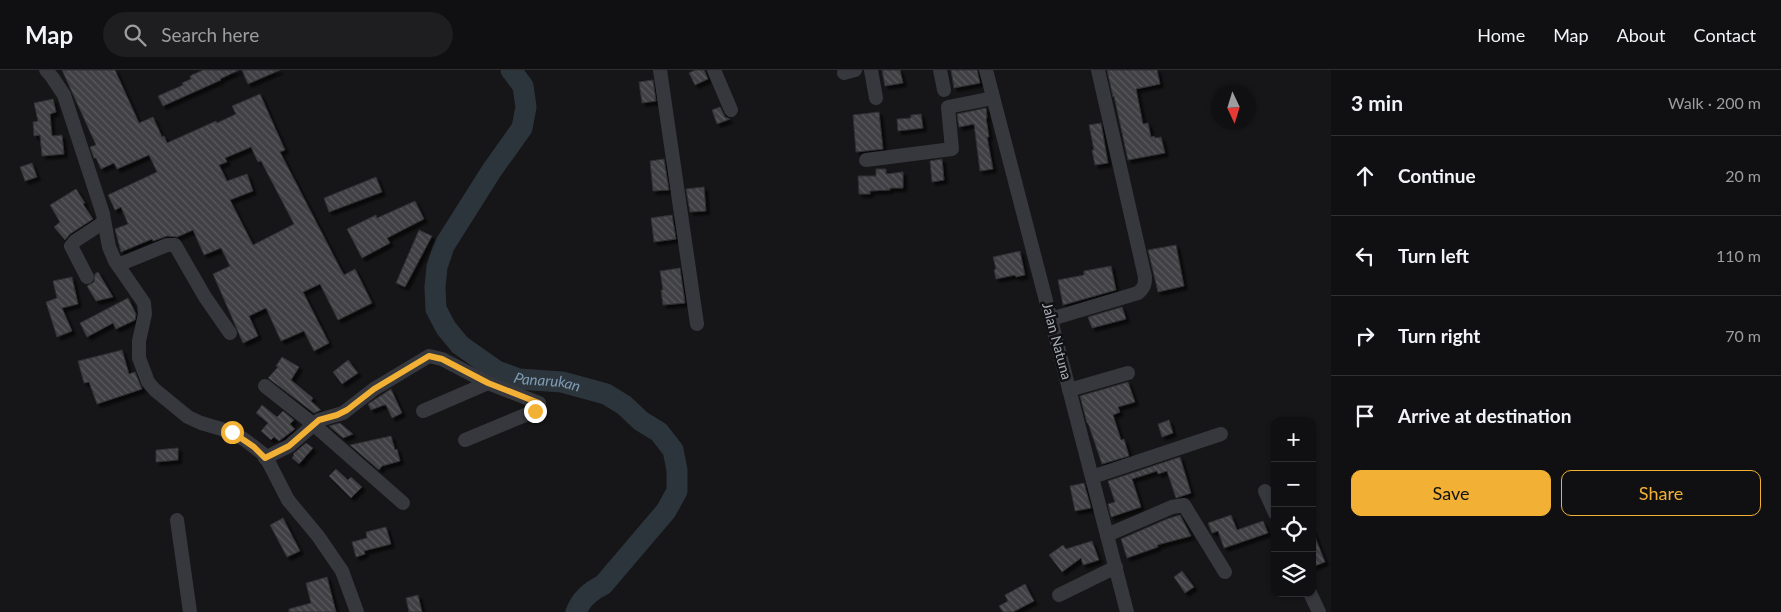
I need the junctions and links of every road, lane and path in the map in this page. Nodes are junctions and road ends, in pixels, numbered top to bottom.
1 (46, 70) edge
2 (660, 70) edge
3 (714, 70) edge
4 (871, 70) edge
5 (940, 70) edge
6 (986, 70) edge
7 (1098, 70) edge
8 (944, 90) dead end
9 (876, 98) dead end
10 (993, 98) junction
11 (731, 110) dead end
12 (866, 160) dead end
13 (104, 222) junction
14 (118, 265) junction
15 (87, 277) dead end
16 (1051, 319) junction
17 (697, 324) dead end
18 (230, 333) dead end
19 (1128, 373) dead end
20 (488, 383) junction
21 (265, 386) dead end
22 (1069, 390) junction
23 (423, 410) dead end
24 (313, 424) junction
25 (1221, 434) dead end
26 (465, 440) dead end
27 (265, 458) junction
28 (1092, 477) junction
29 (1265, 491) dead end
30 (403, 503) dead end
31 (1272, 507) edge
32 (177, 520) dead end
33 (1107, 535) junction
34 (1116, 567) junction
35 (1225, 572) dead end
36 (1059, 595) dead end
37 (1311, 597) edge
38 (1315, 611) edge
39 (190, 612) edge
40 (357, 612) edge
41 (1127, 612) edge

1 - 13 street
2 - 17 street
3 - 11 street
4 - 9 street
5 - 8 street
6 - 10 street, Jalan Natuna
7 - 16 street
10 - 12 street
10 - 16 street, Jalan Natuna
13 - 14 street
13 - 15 street
14 - 18 street
14 - 27 street
16 - 22 street, Jalan Natuna
19 - 22 street
20 - 23 street
20 - 24 street
20 - 26 street
21 - 24 street
22 - 28 street, Jalan Natuna
24 - 27 street
24 - 30 street
25 - 28 street
27 - 40 street
28 - 33 street, Jalan Natuna
29 - 31 street
32 - 39 street
33 - 34 street, Jalan Natuna
33 - 35 street
34 - 36 street
34 - 41 street, Jalan Natuna
37 - 38 street

